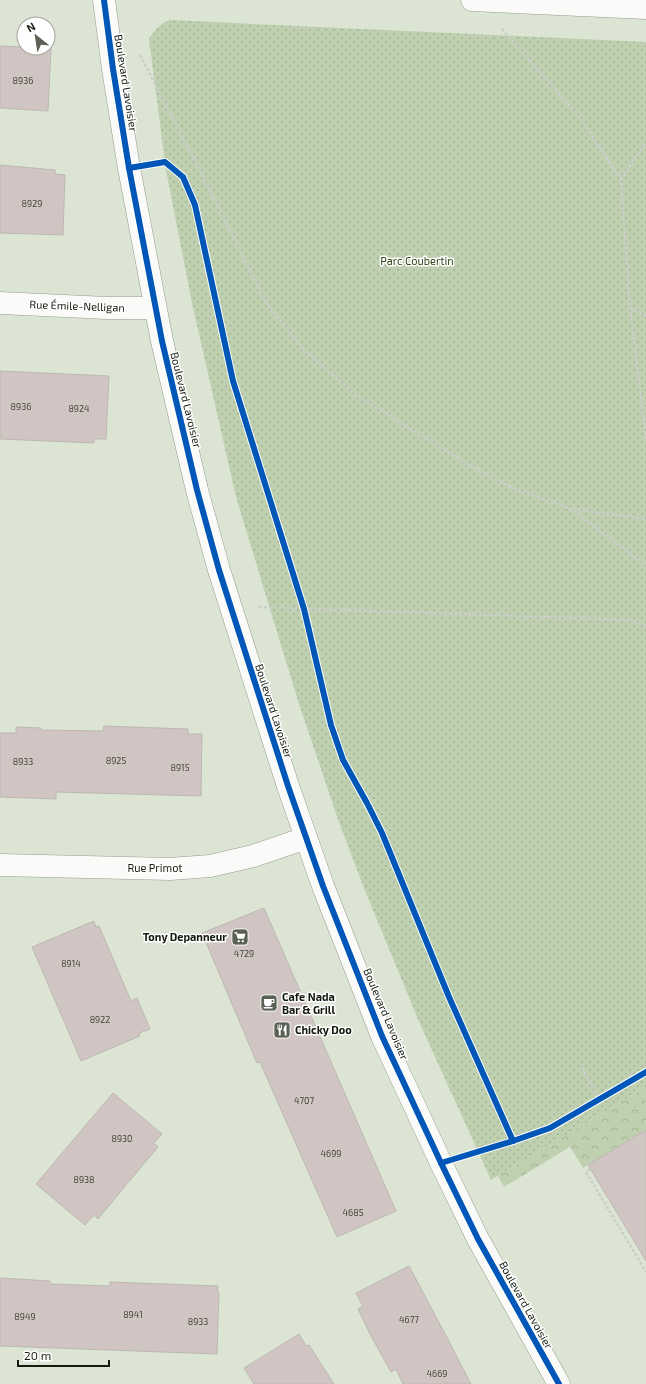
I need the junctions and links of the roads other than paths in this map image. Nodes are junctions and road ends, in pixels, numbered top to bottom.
1 (104, 0) edge
2 (472, 0) edge
3 (476, 0) edge
4 (646, 8) edge
5 (0, 303) edge
6 (155, 308) junction
7 (306, 838) junction
8 (0, 865) edge
9 (559, 1384) edge

1 - 6 street, Boulevard Lavoisier
2 - 3 street
3 - 4 street
5 - 6 street, Rue Émile-Nelligan
6 - 7 street, Boulevard Lavoisier
7 - 8 street, Rue Primot
7 - 9 street, Boulevard Lavoisier

